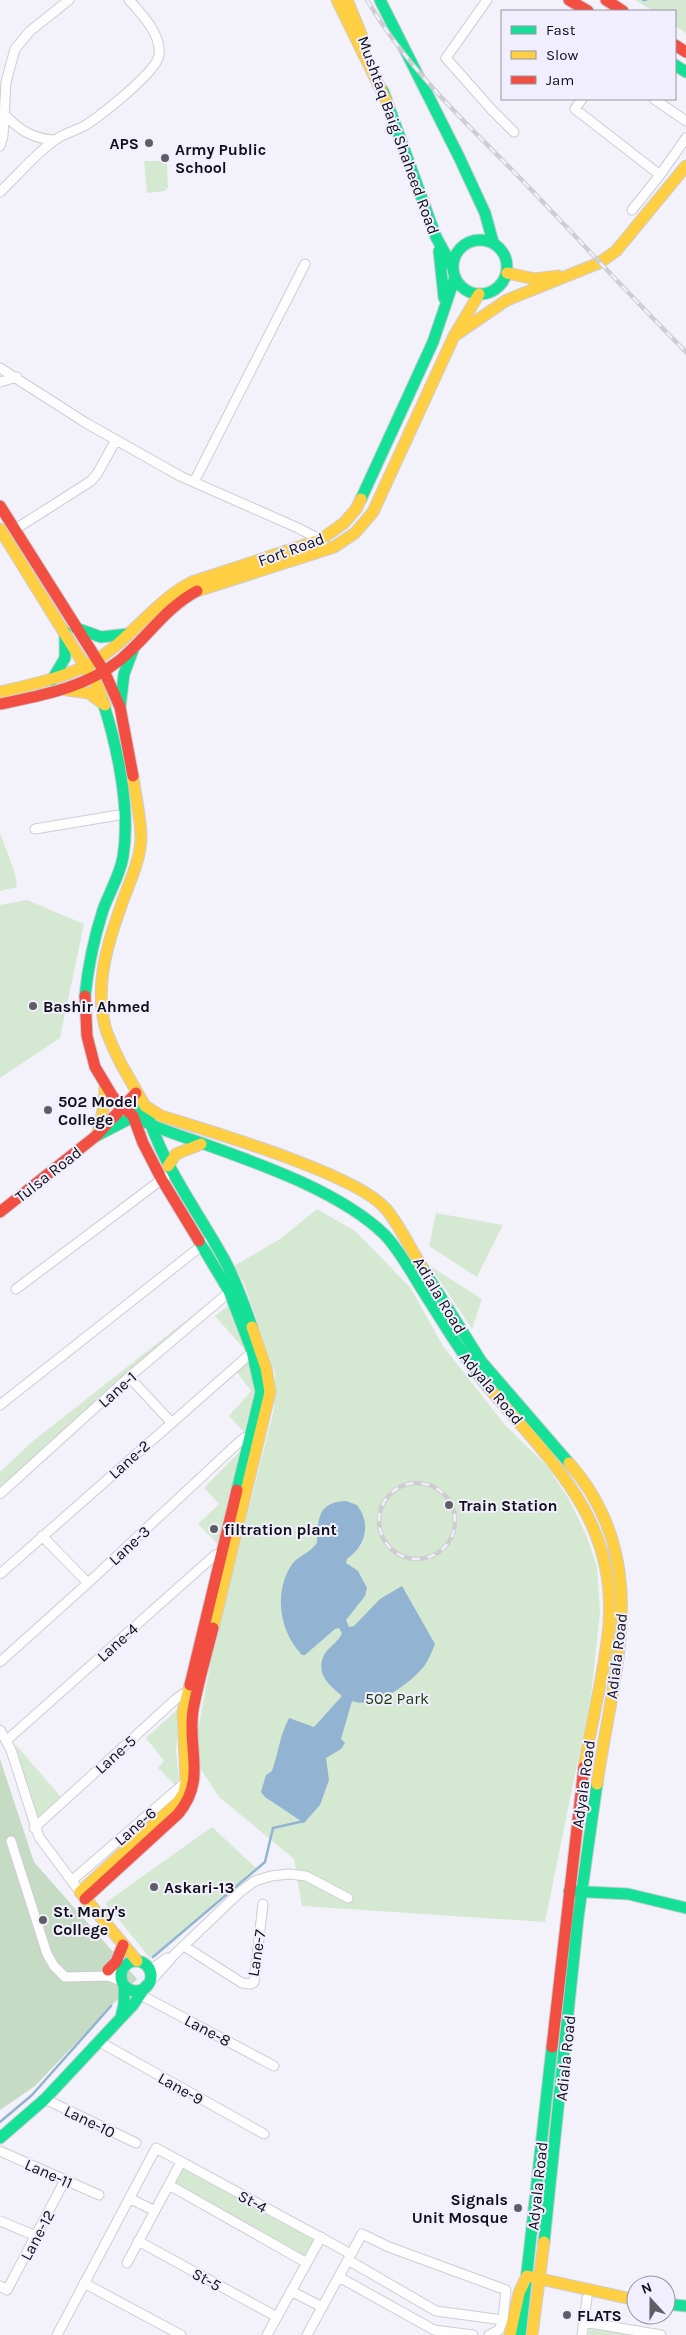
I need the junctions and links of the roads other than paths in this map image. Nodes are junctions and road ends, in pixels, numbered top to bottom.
1 (69, 0) edge
2 (337, 0) edge
3 (347, 0) edge
4 (380, 0) edge
5 (487, 0) edge
6 (569, 0) edge
7 (606, 0) edge
8 (132, 2) edge
9 (586, 10) edge
10 (621, 10) edge
11 (386, 100) junction
12 (581, 100) edge
13 (656, 100) edge
14 (4, 114) junction
15 (686, 120) edge
16 (514, 132) dead end
17 (686, 138) edge
18 (55, 140) junction
19 (0, 146) edge
20 (686, 166) edge
21 (660, 176) junction
22 (0, 192) edge
23 (632, 210) dead end
24 (436, 237) junction
25 (493, 242) junction
26 (306, 264) dead end
27 (454, 272) junction
28 (507, 273) junction
29 (578, 274) junction
30 (479, 294) junction
31 (442, 320) junction
32 (454, 336) junction
33 (0, 368) edge
34 (17, 377) junction
35 (0, 382) edge
36 (116, 440) junction
37 (194, 482) junction
38 (0, 506) edge
39 (0, 529) edge
40 (14, 530) junction
41 (320, 540) junction
42 (334, 547) junction
43 (70, 630) junction
44 (128, 634) junction
45 (137, 644) junction
46 (97, 660) junction
47 (85, 666) junction
48 (104, 671) junction
49 (93, 678) junction
50 (52, 680) junction
51 (0, 692) edge
52 (59, 692) junction
53 (0, 704) edge
54 (106, 705) junction
55 (120, 707) junction
56 (124, 814) junction
57 (35, 829) dead end
58 (105, 1087) junction
59 (136, 1093) junction
60 (145, 1106) junction
61 (123, 1107) junction
62 (133, 1116) junction
63 (149, 1125) junction
64 (96, 1136) junction
65 (201, 1144) junction
66 (167, 1173) junction
67 (0, 1212) edge
68 (207, 1242) junction
69 (16, 1289) dead end
70 (233, 1289) junction
71 (423, 1291) joint
72 (256, 1349) junction
73 (129, 1377) junction
74 (0, 1405) edge
75 (171, 1422) junction
76 (255, 1435) junction
77 (0, 1494) edge
78 (42, 1536) junction
79 (226, 1554) junction
80 (0, 1574) edge
81 (88, 1583) junction
82 (0, 1662) edge
83 (193, 1688) junction
84 (0, 1730) edge
85 (7, 1740) junction
86 (190, 1779) junction
87 (34, 1828) junction
88 (11, 1841) dead end
89 (76, 1877) dead end
90 (582, 1890) junction
91 (569, 1891) junction
92 (83, 1895) junction
93 (348, 1898) dead end
94 (263, 1904) dead end
95 (686, 1908) edge
96 (123, 1945) junction
97 (184, 1946) junction
98 (174, 1955) junction
99 (137, 1962) junction
100 (125, 1966) junction
101 (108, 1970) junction
102 (149, 1971) junction
103 (96, 1975) junction
104 (123, 1983) junction
105 (145, 1988) junction
106 (121, 2017) junction
107 (98, 2041) junction
108 (274, 2066) dead end
109 (45, 2099) junction
110 (264, 2134) dead end
111 (0, 2138) edge
112 (136, 2143) dead end
113 (0, 2151) edge
114 (181, 2162) junction
115 (66, 2180) junction
116 (168, 2185) junction
117 (99, 2195) dead end
118 (129, 2198) junction
119 (155, 2211) junction
120 (0, 2220) edge
121 (36, 2236) junction
122 (320, 2237) junction
123 (138, 2241) junction
124 (350, 2257) junction
125 (127, 2263) dead end
126 (306, 2263) junction
127 (527, 2276) junction
128 (338, 2277) junction
129 (539, 2278) junction
130 (84, 2283) junction
131 (4, 2288) edge
132 (291, 2291) junction
133 (587, 2298) dead end
134 (626, 2298) edge
135 (322, 2307) junction
136 (277, 2317) junction
137 (503, 2320) junction
138 (584, 2322) junction
139 (57, 2335) edge
140 (181, 2335) edge
141 (267, 2335) edge
142 (307, 2335) edge
143 (473, 2335) edge
144 (488, 2335) edge
145 (510, 2335) edge
146 (520, 2335) edge
147 (532, 2335) edge
148 (538, 2335) edge
149 (582, 2335) edge
150 (660, 2335) edge

1 - 14 street
2 - 11 main road
3 - 11 main road, Mushtaq Baig Shaheed Road
4 - 25 main road, Mushtaq Baig Shaheed Road
5 - 16 street
6 - 9 main road
7 - 10 main road
8 - 18 street
11 - 24 main road, Mushtaq Baig Shaheed Road
12 - 21 street
13 - 15 street
14 - 18 street
14 - 19 street
17 - 21 street
18 - 22 street
20 - 29 main road
21 - 23 street
24 - 27 main road, Mushtaq Baig Shaheed Road
24 - 31 main road
25 - 27 main road
25 - 28 main road
26 - 37 street
27 - 30 main road
27 - 31 main road, Fort Road
28 - 29 main road
28 - 30 main road
29 - 32 main road
30 - 32 main road, Fort Road
31 - 41 main road, Fort Road
32 - 42 main road, Fort Road
33 - 34 street
34 - 35 street
34 - 36 street
36 - 37 street
36 - 40 street
37 - 41 street
38 - 40 main road
39 - 43 main road
40 - 43 main road
41 - 42 street
41 - 44 main road, Fort Road
42 - 45 main road, Fort Road
43 - 44 main road
43 - 46 main road
43 - 47 main road
43 - 50 main road
44 - 46 main road, Fort Road
45 - 48 main road, Fort Road
45 - 55 main road
46 - 47 main road, Fort Road
46 - 48 main road
47 - 49 main road
47 - 50 main road, Fort Road
48 - 49 main road, Fort Road
48 - 55 main road
49 - 52 main road, Fort Road
49 - 54 main road
50 - 51 main road, Fort Road
52 - 53 main road
52 - 54 main road
54 - 56 main road
55 - 59 main road, Adiala Road
56 - 57 street
56 - 58 main road
58 - 61 main road, Adiala Road
58 - 64 main road, Tulsa Road
59 - 60 main road, Adiala Road
59 - 61 main road, Tulsa Road
60 - 62 main road, Tulsa Road
60 - 63 main road
60 - 90 main road, Adiala Road
61 - 62 main road, Adiala Road
61 - 64 main road, Tulsa Road
62 - 63 main road, Adiala Road
62 - 64 main road, Tulsa Road
62 - 66 main road
63 - 65 main road, Adiala Road
63 - 66 main road
64 - 67 main road, Tulsa Road
65 - 66 main road
65 - 71 main road, Adiala Road
66 - 68 main road
66 - 69 street
68 - 70 main road
68 - 74 street
70 - 72 main road
70 - 73 street, Lane-1
71 - 91 main road, Adyala Road
72 - 75 street, Lane-2
72 - 76 main road
73 - 75 street
73 - 77 street, Lane-1
75 - 78 street, Lane-2
76 - 79 main road
76 - 81 street, Lane-3
78 - 80 street, Lane-2
78 - 81 street
79 - 83 main road
79 - 85 street, Lane-4
81 - 82 street, Lane-3
83 - 86 main road
83 - 87 street, Lane-5
84 - 85 street
85 - 87 street
86 - 89 street, Lane-6
86 - 92 main road
87 - 92 street
88 - 103 street
90 - 91 main road
90 - 95 main road
90 - 129 main road, Adiala Road
91 - 127 main road, Adyala Road
92 - 96 main road
93 - 97 street
94 - 97 street, Lane-7
96 - 99 main road
96 - 101 main road
97 - 98 street
98 - 102 street
98 - 105 street
99 - 100 main road
99 - 102 main road
100 - 101 street
100 - 104 main road
101 - 103 street
102 - 105 main road
103 - 104 street
104 - 105 main road
104 - 106 main road
105 - 106 main road
105 - 108 street, Lane-8
106 - 107 main road
107 - 109 main road
107 - 110 street, Lane-9
109 - 111 main road
109 - 112 street, Lane-10
113 - 115 street, Lane-11
114 - 116 street
114 - 118 street, St-4
114 - 122 street, St-4
115 - 117 street, Lane-11
115 - 121 street, Lane-12
116 - 119 street
116 - 126 street
118 - 119 street
118 - 130 street
119 - 123 street
120 - 121 street
121 - 131 street, Lane-12
122 - 124 street, St-4
122 - 126 street
123 - 125 street
123 - 136 street, St-5
124 - 128 street
124 - 137 street, St-4
124 - 137 street
126 - 132 street
127 - 129 main road
127 - 145 main road
127 - 146 main road, Adyala Road
128 - 135 street
128 - 143 street
129 - 134 main road
129 - 147 main road, Adiala Road
129 - 148 main road
130 - 139 street
130 - 140 street
132 - 135 street
132 - 136 street
133 - 138 street
135 - 142 street
136 - 141 street
137 - 144 street
138 - 149 street
138 - 150 street

